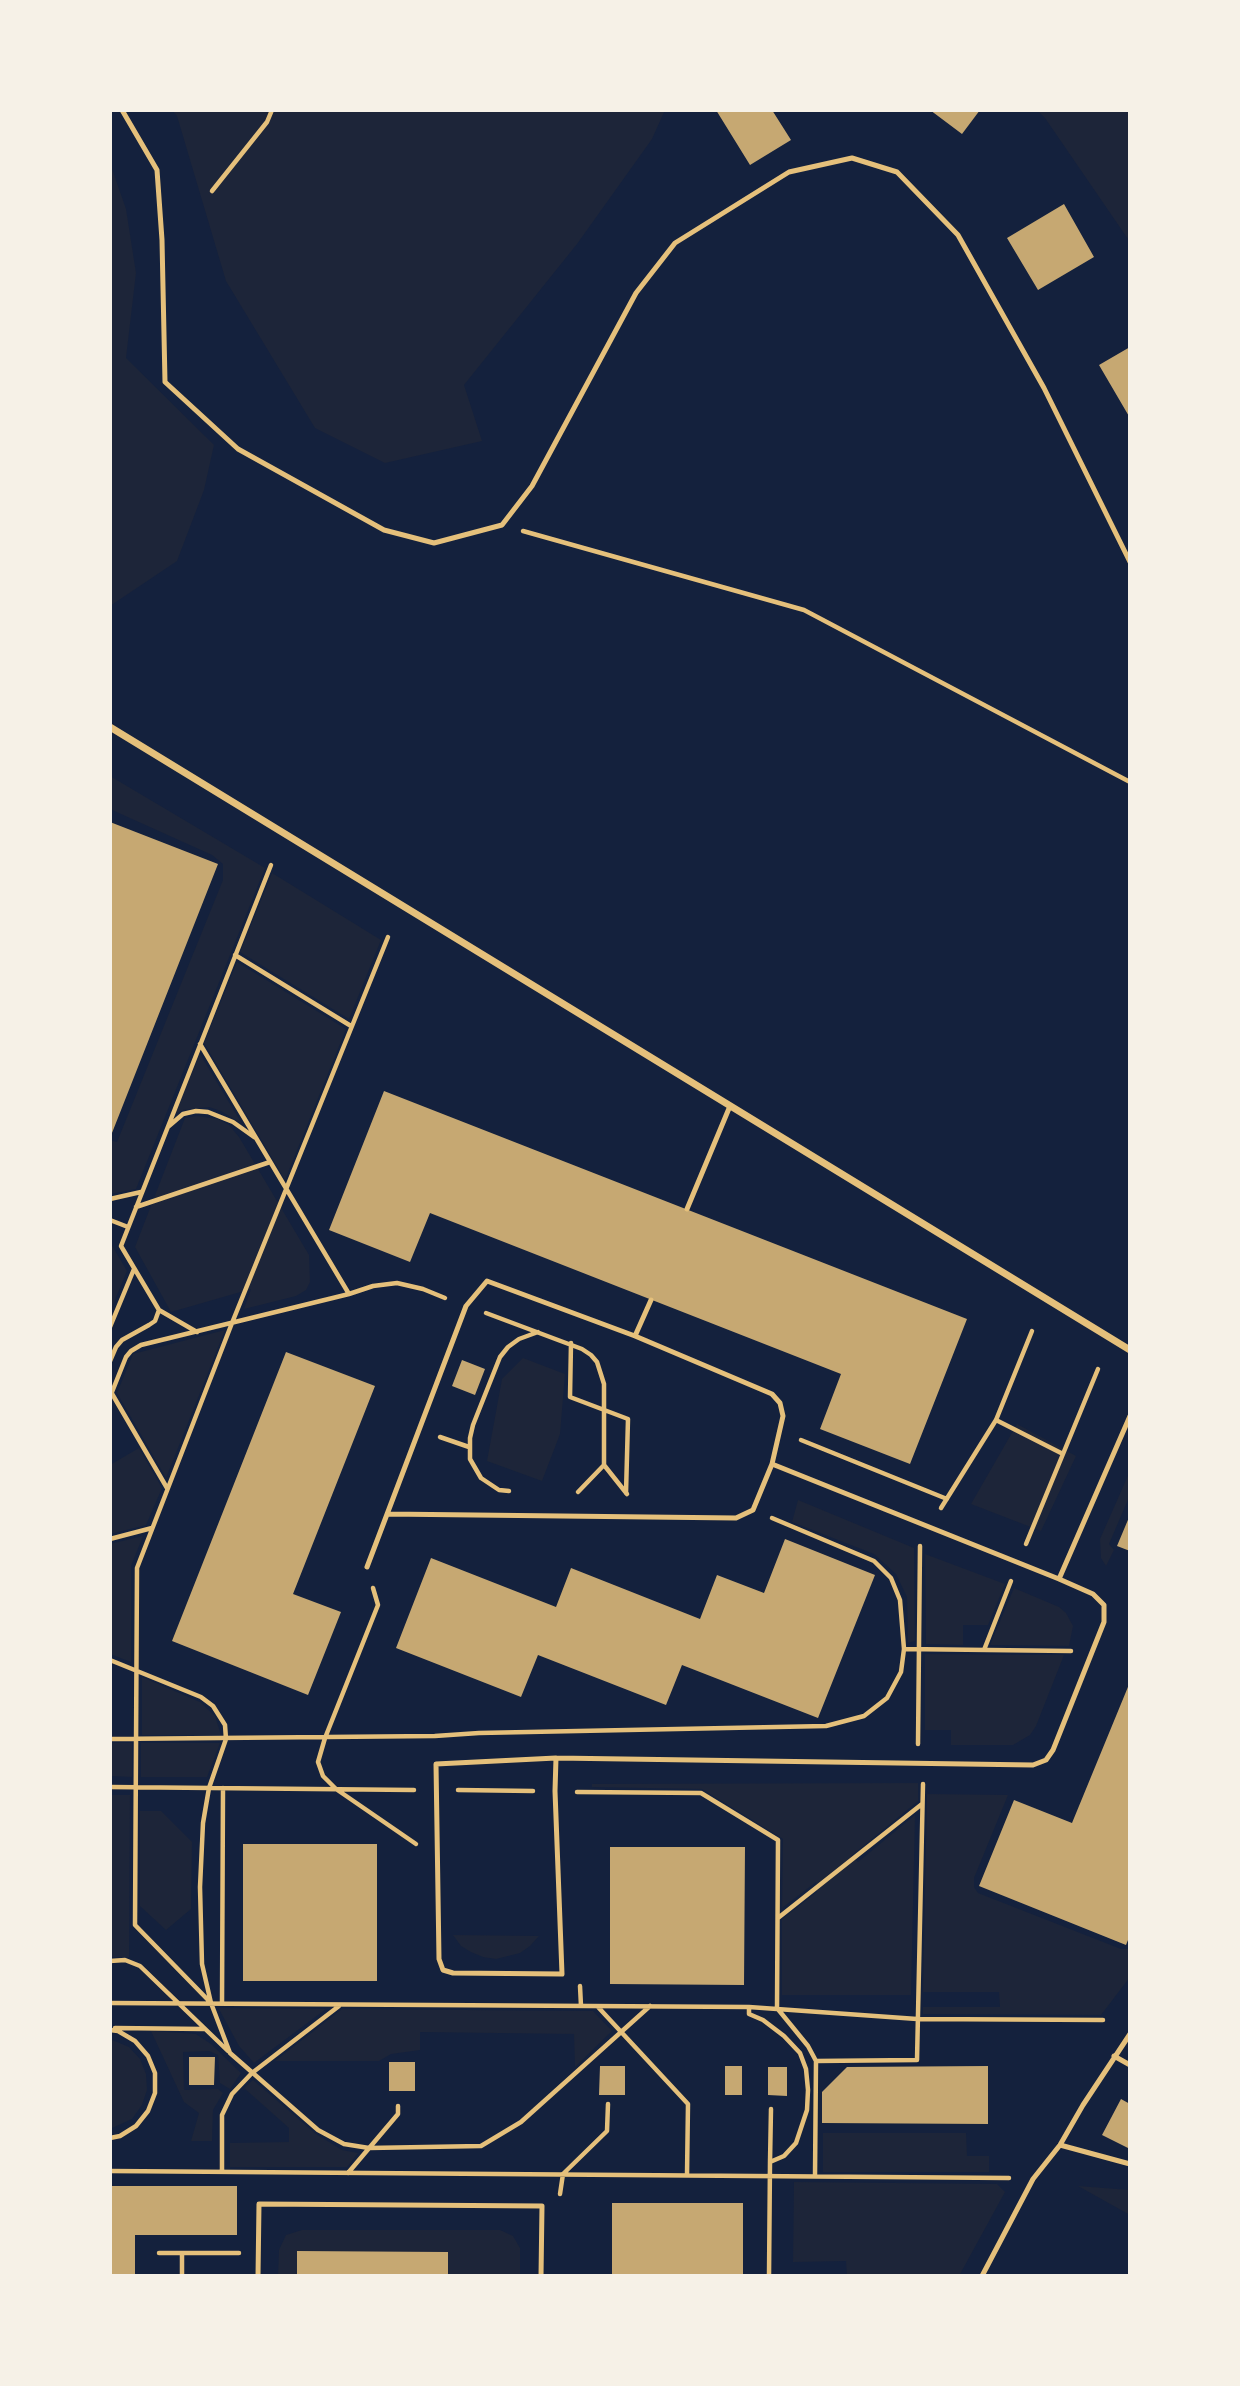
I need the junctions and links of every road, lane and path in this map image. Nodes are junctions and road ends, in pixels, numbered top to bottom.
1 (122, 110) edge
2 (272, 110) edge
3 (212, 191) dead end
4 (502, 526) junction
5 (1130, 562) edge
6 (110, 727) edge
7 (1130, 782) edge
8 (271, 865) dead end
9 (388, 937) dead end
10 (235, 955) junction
11 (351, 1026) junction
12 (199, 1044) junction
13 (730, 1106) junction
14 (167, 1129) junction
15 (255, 1138) junction
16 (270, 1162) junction
17 (286, 1190) junction
18 (141, 1192) junction
19 (110, 1199) edge
20 (135, 1208) junction
21 (687, 1209) dead end
22 (110, 1220) edge
23 (128, 1227) junction
24 (135, 1268) junction
25 (349, 1294) junction
26 (651, 1300) dead end
27 (467, 1306) junction
28 (159, 1310) junction
29 (580, 1316) junction
30 (232, 1323) junction
31 (110, 1327) edge
32 (197, 1332) junction
33 (538, 1332) junction
34 (635, 1336) junction
35 (571, 1344) junction
36 (1130, 1350) edge
37 (110, 1361) edge
38 (1098, 1369) dead end
39 (111, 1394) edge
40 (604, 1410) junction
41 (1130, 1416) edge
42 (996, 1420) dead end
43 (420, 1429) junction
44 (780, 1432) junction
45 (469, 1447) junction
46 (772, 1464) junction
47 (604, 1465) junction
48 (167, 1488) junction
49 (512, 1491) dead end
50 (566, 1492) dead end
51 (578, 1492) junction
52 (590, 1492) dead end
53 (615, 1493) dead end
54 (627, 1493) junction
55 (947, 1499) dead end
56 (752, 1510) junction
57 (387, 1514) junction
58 (627, 1517) junction
59 (152, 1528) junction
60 (110, 1539) edge
61 (367, 1567) joint
62 (1059, 1579) junction
63 (904, 1649) junction
64 (1093, 1651) junction
65 (110, 1660) edge
66 (136, 1670) junction
67 (918, 1730) dead end
68 (435, 1736) junction
69 (325, 1738) junction
70 (110, 1739) edge
71 (226, 1739) junction
72 (137, 1740) junction
73 (918, 1745) dead end
74 (556, 1758) junction
75 (920, 1763) junction
76 (436, 1764) junction
77 (110, 1787) edge
78 (136, 1787) junction
79 (209, 1788) junction
80 (223, 1788) dead end
81 (923, 1803) junction
82 (437, 1858) junction
83 (777, 1919) dead end
84 (110, 1961) edge
85 (110, 2003) edge
86 (177, 2003) junction
87 (211, 2003) junction
88 (222, 2003) junction
89 (339, 2005) junction
90 (597, 2006) junction
91 (649, 2006) junction
92 (749, 2007) junction
93 (777, 2008) junction
94 (917, 2019) junction
95 (1103, 2020) dead end
96 (110, 2029) edge
97 (204, 2029) junction
98 (620, 2031) junction
99 (1130, 2034) edge
100 (230, 2053) junction
101 (1114, 2056) junction
102 (816, 2061) junction
103 (1130, 2065) edge
104 (252, 2073) junction
105 (817, 2089) junction
106 (808, 2090) junction
107 (608, 2104) dead end
108 (398, 2106) dead end
109 (771, 2109) dead end
110 (110, 2138) edge
111 (1060, 2145) junction
112 (369, 2148) junction
113 (770, 2162) junction
114 (1130, 2164) edge
115 (110, 2171) edge
116 (222, 2172) junction
117 (348, 2174) junction
118 (563, 2174) junction
119 (687, 2175) junction
120 (771, 2175) junction
121 (816, 2176) junction
122 (1033, 2179) junction
123 (542, 2206) junction
124 (159, 2253) dead end
125 (182, 2253) junction
126 (258, 2253) junction
127 (182, 2276) edge
128 (258, 2276) edge
129 (541, 2276) edge
130 (769, 2276) edge
131 (982, 2276) edge

1 - 4 lane
2 - 3 path
4 - 5 lane
4 - 7 path
6 - 13 street
8 - 10 path
9 - 11 path
10 - 11 path
10 - 12 path
11 - 17 path
12 - 14 path
12 - 15 path
13 - 21 lane
13 - 36 street
14 - 15 path
14 - 18 path
15 - 16 path
16 - 17 path
16 - 20 path
17 - 25 path
17 - 30 path
18 - 19 path
18 - 20 path
20 - 23 path
22 - 23 path
23 - 24 path
24 - 28 path
24 - 31 path
25 - 27 path
25 - 30 path
26 - 34 lane
27 - 29 lane
27 - 33 path
27 - 43 lane
28 - 32 path
28 - 37 path
29 - 34 lane
29 - 35 path
30 - 32 path
30 - 48 path
32 - 39 path
33 - 35 path
33 - 45 path
34 - 44 lane
35 - 40 path
35 - 40 path
38 - 42 path
39 - 48 path
40 - 47 path
40 - 54 path
41 - 62 lane
43 - 45 path
43 - 57 lane
44 - 46 lane
44 - 55 path
45 - 49 path
46 - 56 lane
46 - 62 lane
47 - 51 path
47 - 54 path
48 - 59 path
50 - 51 path
51 - 52 path
53 - 54 path
54 - 58 path
56 - 58 lane
56 - 63 path
57 - 58 lane
57 - 61 lane
59 - 60 path
59 - 66 path
61 - 69 path
62 - 64 lane
63 - 64 path
63 - 68 path
64 - 75 lane
65 - 66 path
66 - 71 path
66 - 72 path
67 - 73 path
68 - 69 path
68 - 76 path
69 - 71 path
69 - 82 path
70 - 72 path
71 - 72 path
71 - 79 path
72 - 78 path
74 - 75 lane
74 - 76 lane
74 - 82 lane
75 - 81 path
76 - 82 lane
77 - 78 path
78 - 79 path
78 - 87 path
79 - 87 path
80 - 88 path
81 - 83 path
81 - 94 path
84 - 86 path
85 - 86 path
86 - 87 path
86 - 97 path
87 - 88 path
87 - 100 path
88 - 89 path
89 - 90 path
89 - 104 path
90 - 91 path
90 - 98 path
91 - 92 path
91 - 98 path
92 - 93 path
92 - 106 path
93 - 94 path
93 - 102 path
94 - 95 path
94 - 102 path
96 - 97 path
96 - 110 path
97 - 100 path
98 - 112 path
98 - 119 path
99 - 101 lane
100 - 104 path
101 - 103 lane
101 - 111 lane
102 - 105 path
104 - 112 path
104 - 116 path
105 - 106 path
105 - 121 path
106 - 113 path
107 - 118 path
108 - 112 path
109 - 113 path
111 - 114 lane
111 - 122 lane
112 - 117 path
113 - 120 path
115 - 116 path
116 - 117 path
117 - 118 path
118 - 119 path
118 - 123 path
119 - 120 path
120 - 121 path
120 - 130 path
121 - 122 path
122 - 131 lane
123 - 126 lane
123 - 129 lane
124 - 125 path
125 - 126 path
125 - 127 path
126 - 128 lane

